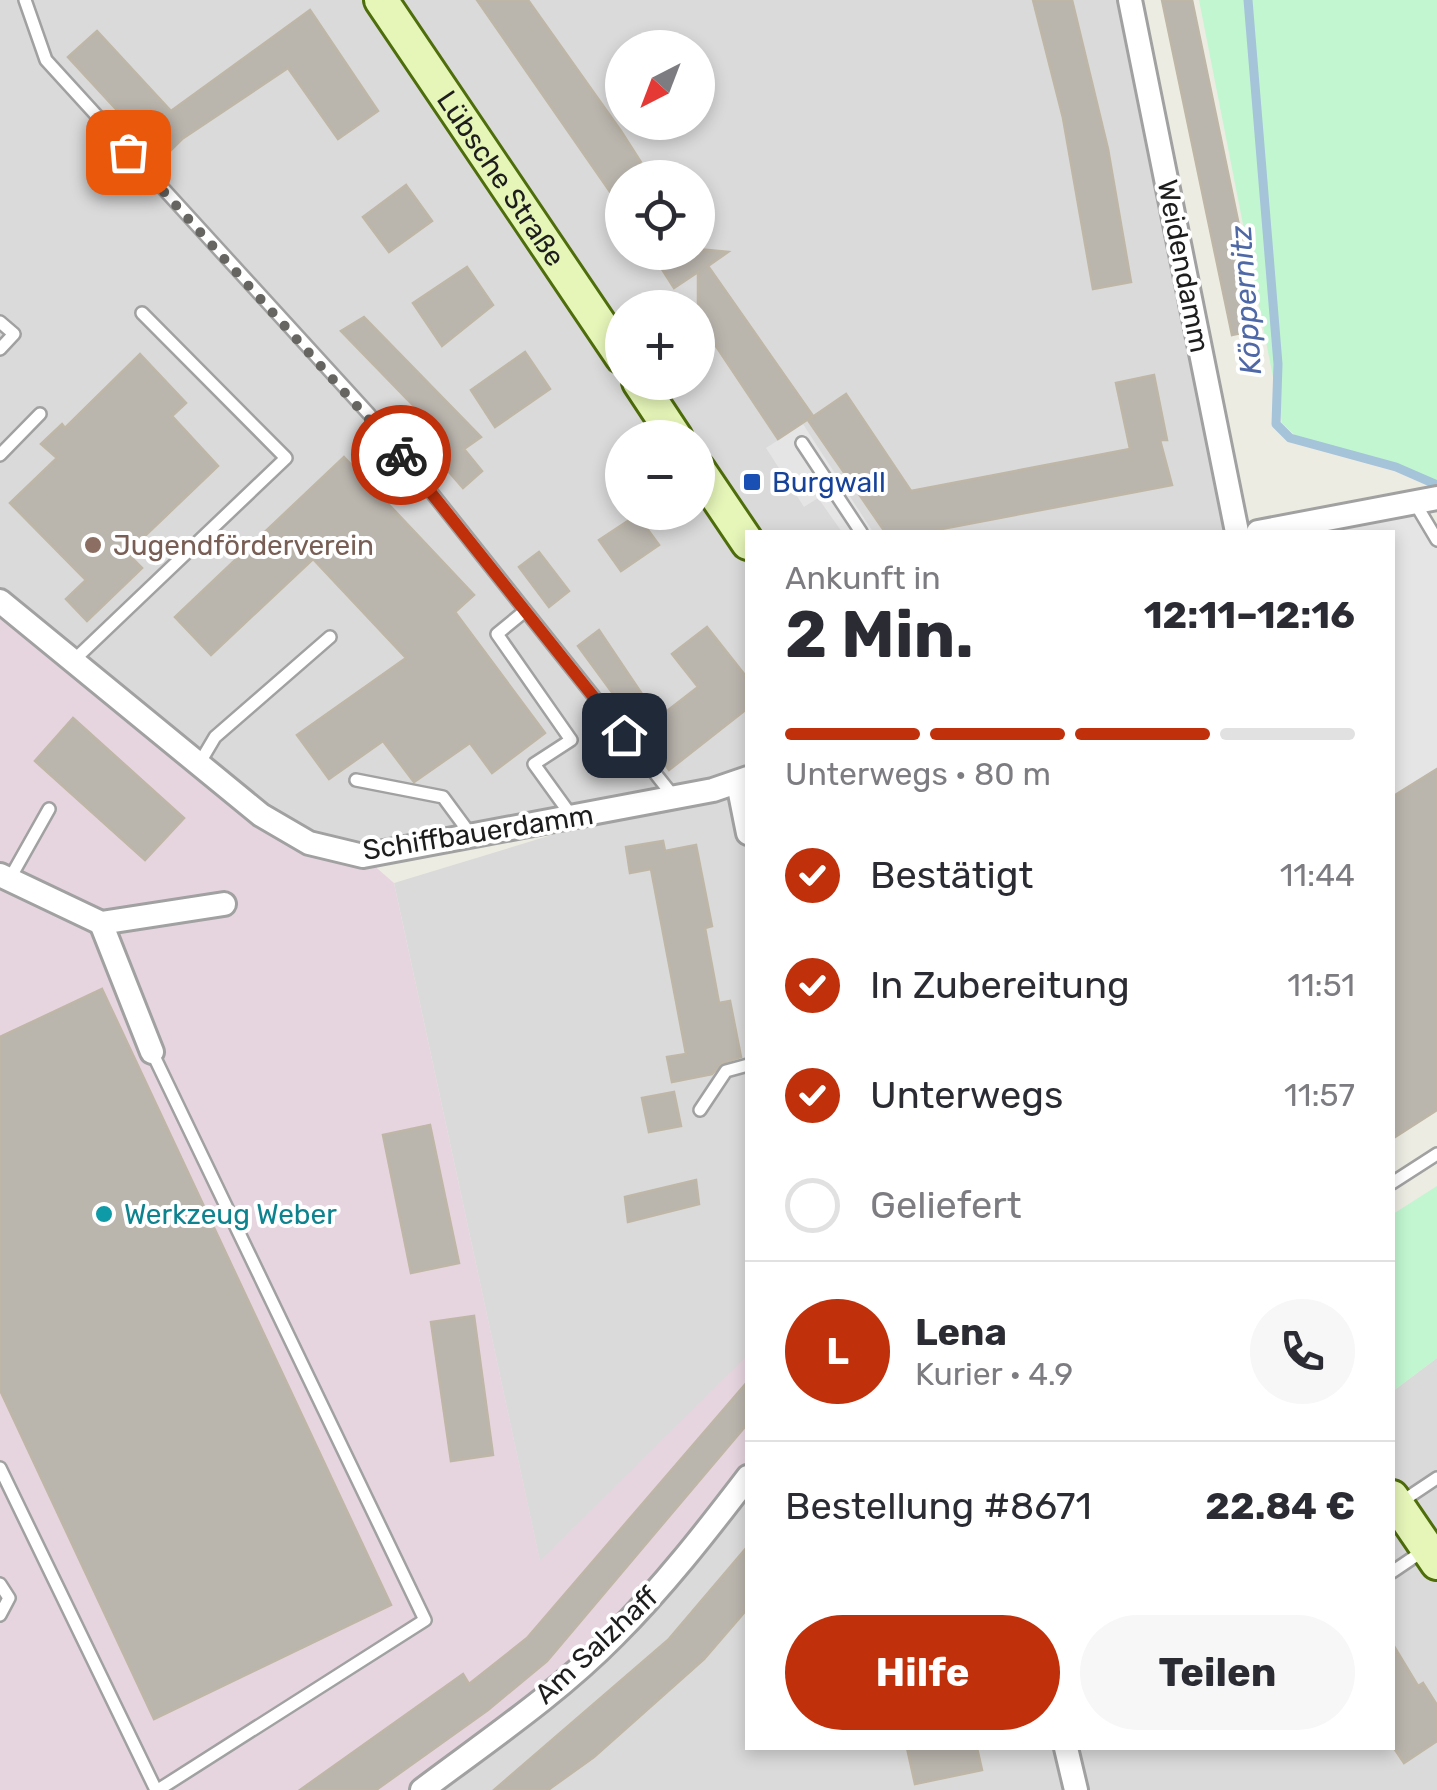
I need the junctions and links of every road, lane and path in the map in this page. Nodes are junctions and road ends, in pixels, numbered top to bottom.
1 (26, 0) edge
2 (381, 0) edge
3 (1130, 0) edge
4 (142, 313) dead end
5 (0, 322) edge
6 (605, 333) edge
7 (0, 349) edge
8 (40, 414) dead end
9 (802, 443) dead end
10 (0, 455) edge
11 (715, 494) edge
12 (1426, 500) edge
13 (860, 530) edge
14 (1237, 530) edge
15 (1268, 530) edge
16 (745, 539) edge
17 (1437, 540) edge
18 (0, 601) edge
19 (524, 611) junction
20 (330, 637) dead end
21 (72, 661) junction
22 (199, 764) junction
23 (356, 780) dead end
24 (743, 780) edge
25 (674, 797) junction
26 (49, 809) dead end
27 (574, 818) junction
28 (471, 835) junction
29 (5, 878) edge
30 (224, 904) dead end
31 (101, 924) junction
32 (152, 1052) joint
33 (745, 1067) edge
34 (700, 1110) dead end
35 (1437, 1154) edge
36 (1395, 1182) edge
37 (0, 1468) edge
38 (1437, 1478) edge
39 (745, 1481) edge
40 (1395, 1501) edge
41 (1432, 1556) edge
42 (1395, 1571) edge
43 (0, 1584) edge
44 (0, 1615) edge
45 (1066, 1750) edge
46 (157, 1790) edge
47 (422, 1790) edge
48 (1076, 1790) edge

1 - 19 lane
2 - 6 street, Lübsche Straße
3 - 14 street, Weidendamm
4 - 21 lane
5 - 7 lane
8 - 10 lane
9 - 13 lane
11 - 16 street
12 - 15 street
12 - 17 lane
18 - 21 street, Schiffbauerdamm
19 - 25 lane
19 - 27 lane
20 - 22 lane
21 - 22 street, Schiffbauerdamm
22 - 28 street, Schiffbauerdamm
23 - 28 lane
24 - 25 street, Schiffbauerdamm
25 - 27 street, Schiffbauerdamm
26 - 29 lane
27 - 28 street, Schiffbauerdamm
29 - 31 street
30 - 31 street
31 - 32 street
32 - 46 lane
33 - 34 lane
35 - 36 lane
37 - 46 lane
38 - 40 lane
39 - 47 street, Am Salzhaff
40 - 41 street
41 - 42 lane
43 - 44 lane
45 - 48 street

